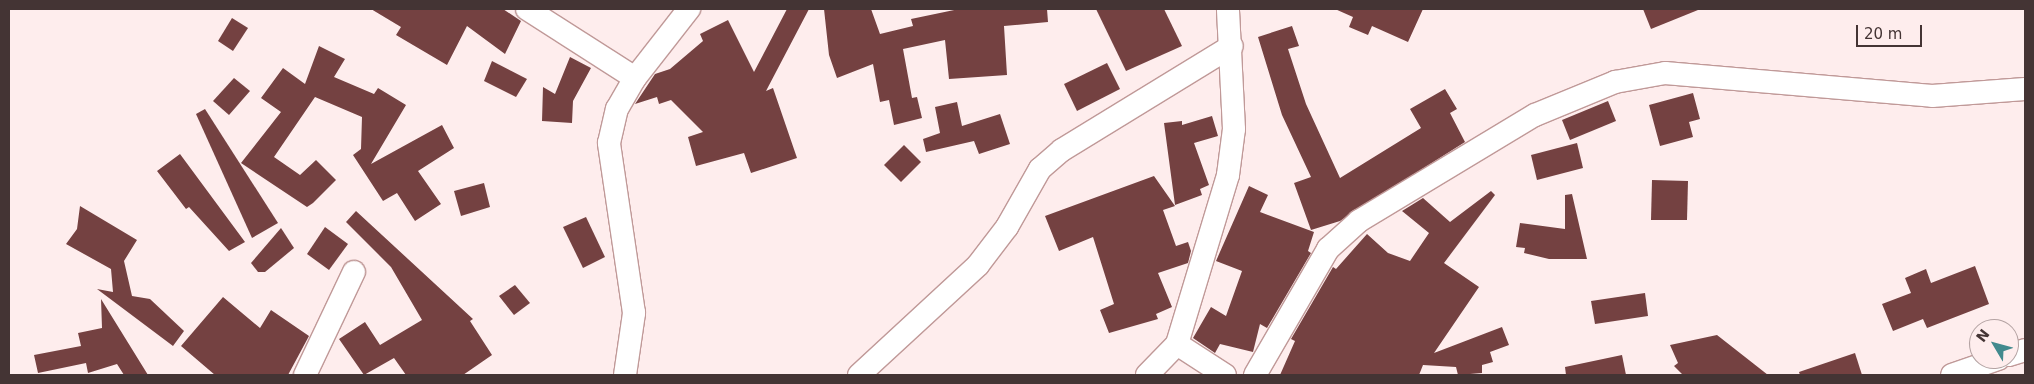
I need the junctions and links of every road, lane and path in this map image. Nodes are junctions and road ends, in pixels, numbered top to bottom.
1 (526, 9) edge
2 (689, 9) edge
3 (1228, 9) edge
4 (1232, 46) junction
5 (635, 78) junction
6 (2025, 89) edge
7 (354, 272) dead end
8 (1177, 344) junction
9 (1969, 369) edge
10 (305, 375) edge
11 (625, 375) edge
12 (859, 375) edge
13 (1147, 375) edge
14 (1225, 375) edge
15 (1255, 375) edge
16 (1952, 375) edge

1 - 5 street
2 - 5 street
3 - 4 street
4 - 8 street
4 - 12 street
5 - 11 street
6 - 15 street
7 - 10 street
8 - 13 street
8 - 14 street
9 - 16 street

